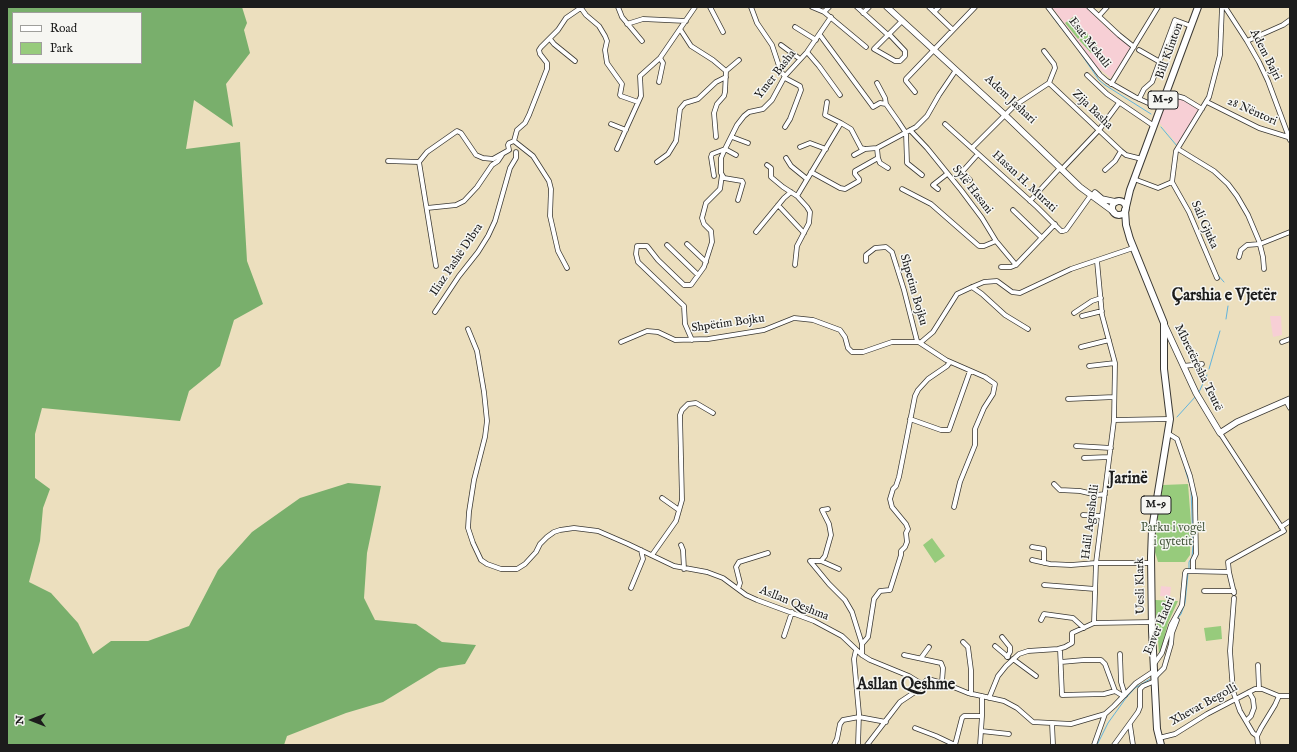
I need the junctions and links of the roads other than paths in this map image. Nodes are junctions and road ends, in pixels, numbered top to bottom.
1 (582, 7) edge
2 (618, 7) edge
3 (695, 7) edge
4 (710, 7) edge
5 (751, 7) edge
6 (812, 7) edge
7 (828, 7) edge
8 (857, 7) edge
9 (869, 7) edge
10 (887, 7) edge
11 (892, 7) edge
12 (929, 7) edge
13 (939, 7) edge
14 (975, 7) edge
15 (1048, 7) edge
16 (1089, 7) edge
17 (1107, 7) edge
18 (1158, 7) edge
19 (1198, 7) edge
20 (1223, 7) edge
21 (824, 12) junction
22 (934, 12) junction
23 (863, 13) junction
24 (1099, 16) junction
25 (830, 17) junction
26 (1290, 20) edge
27 (686, 21) junction
28 (902, 21) junction
29 (628, 24) junction
30 (1191, 26) junction
31 (795, 27) dead end
32 (680, 29) junction
33 (953, 30) junction
34 (723, 32) dead end
35 (888, 34) junction
36 (820, 35) junction
37 (550, 38) junction
38 (816, 40) junction
39 (642, 41) dead end
40 (1248, 41) junction
41 (781, 44) dead end
42 (866, 47) dead end
43 (1134, 47) junction
44 (935, 48) junction
45 (1139, 50) dead end
46 (1044, 51) dead end
47 (807, 52) junction
48 (660, 58) junction
49 (739, 60) dead end
50 (800, 60) junction
51 (575, 61) dead end
52 (1160, 62) junction
53 (956, 70) junction
54 (726, 71) junction
55 (1087, 75) dead end
56 (726, 77) junction
57 (785, 77) junction
58 (659, 82) dead end
59 (877, 83) dead end
60 (1050, 83) junction
61 (1111, 84) junction
62 (915, 92) dead end
63 (1166, 93) junction
64 (840, 95) dead end
65 (1139, 99) junction
66 (638, 102) junction
67 (826, 102) dead end
68 (1207, 102) junction
69 (1119, 103) junction
70 (886, 104) junction
71 (1161, 107) junction
72 (1202, 109) junction
73 (1006, 114) junction
74 (841, 123) junction
75 (612, 124) dead end
76 (945, 124) dead end
77 (1154, 126) junction
78 (785, 127) dead end
79 (626, 130) junction
80 (1098, 130) junction
81 (908, 131) junction
82 (716, 137) dead end
83 (732, 137) junction
84 (1289, 138) edge
85 (514, 142) junction
86 (748, 143) dead end
87 (518, 145) junction
88 (800, 147) dead end
89 (877, 148) junction
90 (972, 148) junction
91 (617, 149) dead end
92 (725, 149) junction
93 (826, 149) junction
94 (865, 149) junction
95 (1178, 149) junction
96 (509, 150) junction
97 (1121, 151) junction
98 (516, 152) junction
99 (978, 154) junction
100 (502, 155) junction
101 (736, 155) dead end
102 (854, 155) dead end
103 (786, 158) dead end
104 (878, 158) junction
105 (1142, 159) junction
106 (388, 161) dead end
107 (419, 162) junction
108 (657, 162) dead end
109 (767, 165) dead end
110 (888, 168) dead end
111 (1062, 168) junction
112 (1105, 170) dead end
113 (811, 172) junction
114 (947, 174) junction
115 (722, 175) junction
116 (922, 175) dead end
117 (714, 176) dead end
118 (807, 179) junction
119 (1134, 179) junction
120 (970, 180) dead end
121 (1172, 182) junction
122 (902, 189) dead end
123 (938, 189) dead end
124 (791, 192) junction
125 (1129, 192) junction
126 (1091, 195) junction
127 (797, 196) junction
128 (738, 200) dead end
129 (1030, 200) junction
130 (1118, 202) junction
131 (778, 205) junction
132 (427, 208) junction
133 (1125, 209) junction
134 (1013, 210) dead end
135 (1116, 213) junction
136 (1055, 224) junction
137 (1126, 224) junction
138 (756, 232) dead end
139 (1290, 232) edge
140 (804, 233) junction
141 (1042, 238) junction
142 (996, 241) junction
143 (687, 244) dead end
144 (1260, 244) junction
145 (667, 245) dead end
146 (1133, 248) junction
147 (1239, 257) dead end
148 (866, 261) dead end
149 (1097, 261) junction
150 (706, 262) junction
151 (1016, 264) junction
152 (794, 265) dead end
153 (436, 266) dead end
154 (1001, 267) dead end
155 (567, 268) dead end
156 (1264, 269) dead end
157 (698, 275) junction
158 (1217, 278) dead end
159 (972, 287) junction
160 (1101, 298) junction
161 (1102, 311) junction
162 (435, 312) dead end
163 (1074, 312) dead end
164 (1082, 316) dead end
165 (1164, 323) junction
166 (468, 329) dead end
167 (1028, 329) dead end
168 (1290, 339) edge
169 (692, 340) junction
170 (1109, 340) junction
171 (621, 342) dead end
172 (920, 342) junction
173 (1282, 342) dead end
174 (1081, 347) dead end
175 (950, 362) junction
176 (1115, 363) junction
177 (1202, 364) dead end
178 (1090, 366) dead end
179 (1183, 366) junction
180 (970, 371) junction
181 (1114, 397) junction
182 (1068, 399) dead end
183 (1288, 400) edge
184 (1290, 408) edge
185 (713, 413) dead end
186 (910, 419) junction
187 (1170, 419) junction
188 (1114, 420) junction
189 (1220, 433) junction
190 (1169, 434) junction
191 (1076, 446) dead end
192 (1111, 448) junction
193 (1109, 457) junction
194 (1084, 458) dead end
195 (1054, 484) dead end
196 (1105, 494) junction
197 (662, 498) dead end
198 (954, 506) dead end
199 (828, 509) dead end
200 (679, 510) junction
201 (1083, 515) dead end
202 (1101, 516) junction
203 (1290, 521) edge
204 (1282, 529) junction
205 (680, 545) dead end
206 (1032, 547) dead end
207 (641, 550) junction
208 (768, 553) dead end
209 (652, 555) junction
210 (821, 560) junction
211 (1032, 560) dead end
212 (1044, 563) junction
213 (1096, 563) junction
214 (1151, 563) junction
215 (684, 569) junction
216 (839, 570) dead end
217 (1190, 571) junction
218 (1229, 572) junction
219 (1044, 585) dead end
220 (631, 588) dead end
221 (738, 589) junction
222 (1095, 589) junction
223 (1204, 591) dead end
224 (1234, 598) dead end
225 (792, 612) junction
226 (1041, 620) dead end
227 (1177, 620) dead end
228 (1153, 622) junction
229 (1094, 623) junction
230 (1084, 628) junction
231 (784, 636) dead end
232 (1002, 637) dead end
233 (963, 642) dead end
234 (862, 644) junction
235 (995, 646) dead end
236 (929, 647) dead end
237 (1060, 649) junction
238 (856, 650) junction
239 (1120, 654) dead end
240 (862, 655) junction
241 (904, 655) dead end
242 (1007, 657) junction
243 (921, 658) junction
244 (1012, 660) junction
245 (1062, 662) junction
246 (1258, 665) dead end
247 (1155, 673) junction
248 (1036, 676) dead end
249 (942, 682) junction
250 (922, 684) junction
251 (1259, 689) junction
252 (1115, 691) junction
253 (1250, 692) junction
254 (971, 694) junction
255 (1124, 695) junction
256 (982, 696) junction
257 (1279, 696) junction
258 (1290, 696) edge
259 (989, 698) junction
260 (1235, 699) junction
261 (1105, 714) junction
262 (982, 716) junction
263 (859, 717) junction
264 (1246, 721) junction
265 (886, 722) junction
266 (1052, 723) junction
267 (1130, 725) dead end
268 (915, 728) dead end
269 (981, 731) junction
270 (1009, 734) dead end
271 (1257, 736) junction
272 (1160, 743) edge
273 (981, 744) edge
274 (834, 745) edge
275 (858, 745) edge
276 (867, 745) edge
277 (955, 745) edge
278 (1053, 745) edge
279 (1094, 745) edge
280 (1114, 745) edge
281 (1133, 745) edge
282 (1258, 745) edge

1 - 37 street
1 - 66 street
2 - 29 street
3 - 27 street
4 - 34 street
5 - 57 street
6 - 21 street
7 - 21 street
8 - 23 street
9 - 23 street
10 - 28 main road, Adem Jashari
11 - 44 main road, Adem Jashari
12 - 22 street
13 - 22 street
14 - 33 street
15 - 61 street, Esat Mekuli
16 - 24 street
17 - 24 street
18 - 43 street
19 - 30 main road, Bill Klinton / M-9
20 - 40 street, Adem Bajri
20 - 68 street
21 - 25 street
22 - 33 street
23 - 35 street
24 - 43 street
25 - 36 street, Ymer Basha
25 - 42 street
26 - 40 street
27 - 29 street
27 - 32 street
28 - 35 street
28 - 44 main road, Adem Jashari
29 - 39 street
30 - 52 street
30 - 63 main road, Bill Klinton / M-9
31 - 38 street
32 - 48 street
32 - 54 street
33 - 44 street
35 - 35 street
36 - 38 street, Ymer Basha
36 - 70 street
37 - 51 street
37 - 85 street
38 - 47 street, Ymer Basha
40 - 84 street, Adem Bajri
41 - 50 street
43 - 61 street
44 - 53 main road, Adem Jashari
44 - 62 street
44 - 73 main road, Adem Jashari
45 - 52 street
46 - 60 street
47 - 50 street, Ymer Basha
47 - 64 street, Ymer Basha
48 - 58 street
48 - 66 street
49 - 54 street
50 - 57 street, Ymer Basha
52 - 65 street
53 - 73 main road, Adem Jashari
53 - 81 street
54 - 56 street
55 - 69 street
56 - 82 street
56 - 108 street
57 - 78 street
57 - 83 street, Ymer Basha
59 - 70 street, Sylë Hasani
60 - 73 street
60 - 80 street, Zija Basha
61 - 65 street, Esat Mekuli
63 - 71 main road, Bill Klinton / M-9
63 - 72 street
65 - 71 street, Esat Mekuli
66 - 79 street
67 - 74 street
68 - 72 street
68 - 84 street, 28 Nëntori
69 - 77 street
69 - 80 street
70 - 81 street, Sylë Hasani
71 - 77 main road, Bill Klinton / M-9
72 - 95 street
73 - 90 street
73 - 111 main road, Adem Jashari
74 - 93 street
74 - 94 street
75 - 79 street
76 - 90 street, Hasan H. Murati
77 - 105 main road, Bill Klinton / M-9
79 - 91 street
80 - 97 street, Zija Basha
80 - 111 street
81 - 89 street
81 - 114 street, Sylë Hasani
81 - 116 street
83 - 86 street
83 - 92 street, Ymer Basha
85 - 87 street
85 - 96 street
87 - 98 street, Iliaz Pashë Dibra
87 - 155 street
88 - 93 street
89 - 94 street
89 - 104 street
90 - 99 street, Hasan H. Murati
92 - 101 street
92 - 115 street, Ymer Basha
92 - 117 street
93 - 113 street
94 - 102 street
95 - 121 street
95 - 144 street
96 - 98 street
96 - 100 street
97 - 105 street, Zija Basha
97 - 112 street
98 - 162 street, Iliaz Pashë Dibra
99 - 120 street, Hasan H. Murati
99 - 129 street, Hasan H. Murati
100 - 107 street
100 - 132 street
103 - 118 street
104 - 110 street
104 - 113 street
105 - 119 main road, Bill Klinton / M-9
106 - 107 street
107 - 132 street
109 - 124 street
111 - 126 main road, Adem Jashari
111 - 129 street
111 - 130 main road, Adem Jashari
113 - 118 street
114 - 123 street
114 - 142 street, Sylë Hasani
115 - 128 street
115 - 150 street
118 - 127 street
119 - 121 street
119 - 125 main road, Bill Klinton / M-9
121 - 158 street, Sali Gjuka
122 - 142 street
124 - 127 street
124 - 131 street
125 - 130 main road, Bill Klinton / M-9
125 - 133 main road, Bill Klinton / M-9
126 - 135 main road, Adem Jashari
126 - 136 street
127 - 140 street
129 - 136 street, Hasan H. Murati
130 - 133 main road
130 - 135 main road
131 - 138 street
131 - 140 street
132 - 153 street
133 - 135 main road
133 - 137 main road, Mbretëresha Teutë / M-9
134 - 141 street
135 - 137 main road, Mbretëresha Teutë / M-9
136 - 141 street
137 - 146 main road, Mbretëresha Teutë / M-9
139 - 144 street
140 - 152 street
141 - 151 street
142 - 151 street, Sylë Hasani
143 - 150 street
144 - 147 street
144 - 156 street
145 - 157 street
146 - 149 street, Shpetim Bojku
146 - 165 main road, Mbretëresha Teutë / M-9
148 - 172 street, Shpetim Bojku
149 - 159 street, Shpetim Bojku
149 - 160 street, Halil Agusholli
150 - 157 street
151 - 154 street
157 - 169 street
159 - 167 street
159 - 172 street, Shpetim Bojku
160 - 161 street, Halil Agusholli
160 - 163 street
161 - 164 street
161 - 170 street, Halil Agusholli
165 - 179 main road, Mbretëresha Teutë
165 - 187 main road, Uesli Klark / M-9
166 - 207 street, Asllan Qeshma
168 - 173 street
169 - 171 street, Shpëtim Bojku
169 - 172 street, Shpëtim Bojku
170 - 174 street
170 - 176 street, Halil Agusholli
172 - 175 street, Shpetim Bojku
175 - 180 street, Shpetim Bojku
175 - 186 street
176 - 178 street
176 - 181 street, Halil Agusholli
177 - 179 street
179 - 189 main road, Mbretëresha Teutë
180 - 186 street
180 - 198 street, Shpetim Bojku
181 - 182 street
181 - 188 street, Halil Agusholli
183 - 184 street
183 - 189 main road
185 - 200 street
186 - 234 street
187 - 188 street
187 - 190 main road, Uesli Klark / M-9
188 - 192 street, Halil Agusholli
189 - 204 street, Mbretëresha Teutë
190 - 214 main road, Uesli Klark / M-9
190 - 217 street, Enver Hadri
191 - 192 street
192 - 193 street, Halil Agusholli
193 - 194 street
193 - 196 street, Halil Agusholli
195 - 196 street
196 - 202 street, Halil Agusholli
197 - 200 street
199 - 210 street
200 - 209 street
201 - 202 street
202 - 213 street, Halil Agusholli
203 - 204 street
204 - 218 street
205 - 215 street
206 - 212 street
207 - 209 street, Asllan Qeshma
207 - 220 street
208 - 221 street
209 - 215 street, Asllan Qeshma
210 - 216 street
210 - 234 street
211 - 212 street
212 - 213 street
213 - 214 street
213 - 222 street, Halil Agusholli
214 - 228 main road, Uesli Klark / M-9
215 - 221 street, Asllan Qeshma
217 - 218 street
217 - 247 street, Enver Hadri
218 - 223 street
219 - 222 street
221 - 225 street, Asllan Qeshma
222 - 229 street, Halil Agusholli
224 - 260 street
225 - 231 street
225 - 238 street, Asllan Qeshma
226 - 230 street
227 - 247 street, Enver Hadri
228 - 229 street
228 - 247 main road, Uesli Klark / M-9
229 - 230 street
230 - 237 street
232 - 242 street
233 - 254 street
234 - 240 street
235 - 242 street
236 - 243 street
237 - 244 street
237 - 245 street
238 - 240 street, Asllan Qeshma
238 - 263 street
239 - 255 street
240 - 250 street, Asllan Qeshma
241 - 243 street
242 - 244 street
243 - 249 street
244 - 248 street
244 - 259 street
245 - 252 street
245 - 252 street
246 - 251 street
247 - 255 street
247 - 272 main road, Uesli Klark / M-9
247 - 280 street
249 - 250 street
249 - 254 street
250 - 265 street
251 - 253 street, Xhevat Begolli
251 - 257 street
252 - 255 street
253 - 260 street, Xhevat Begolli
253 - 264 street
254 - 256 street
255 - 261 street
256 - 259 street
256 - 262 street
257 - 258 street
257 - 271 street
259 - 266 street
260 - 264 street
260 - 272 street, Xhevat Begolli
261 - 266 street
261 - 279 street
262 - 269 street
262 - 277 street
263 - 265 street
263 - 274 street
263 - 275 street
264 - 271 street
265 - 276 street
266 - 278 street
267 - 281 street
268 - 277 street
269 - 270 street
269 - 273 street
271 - 282 street

